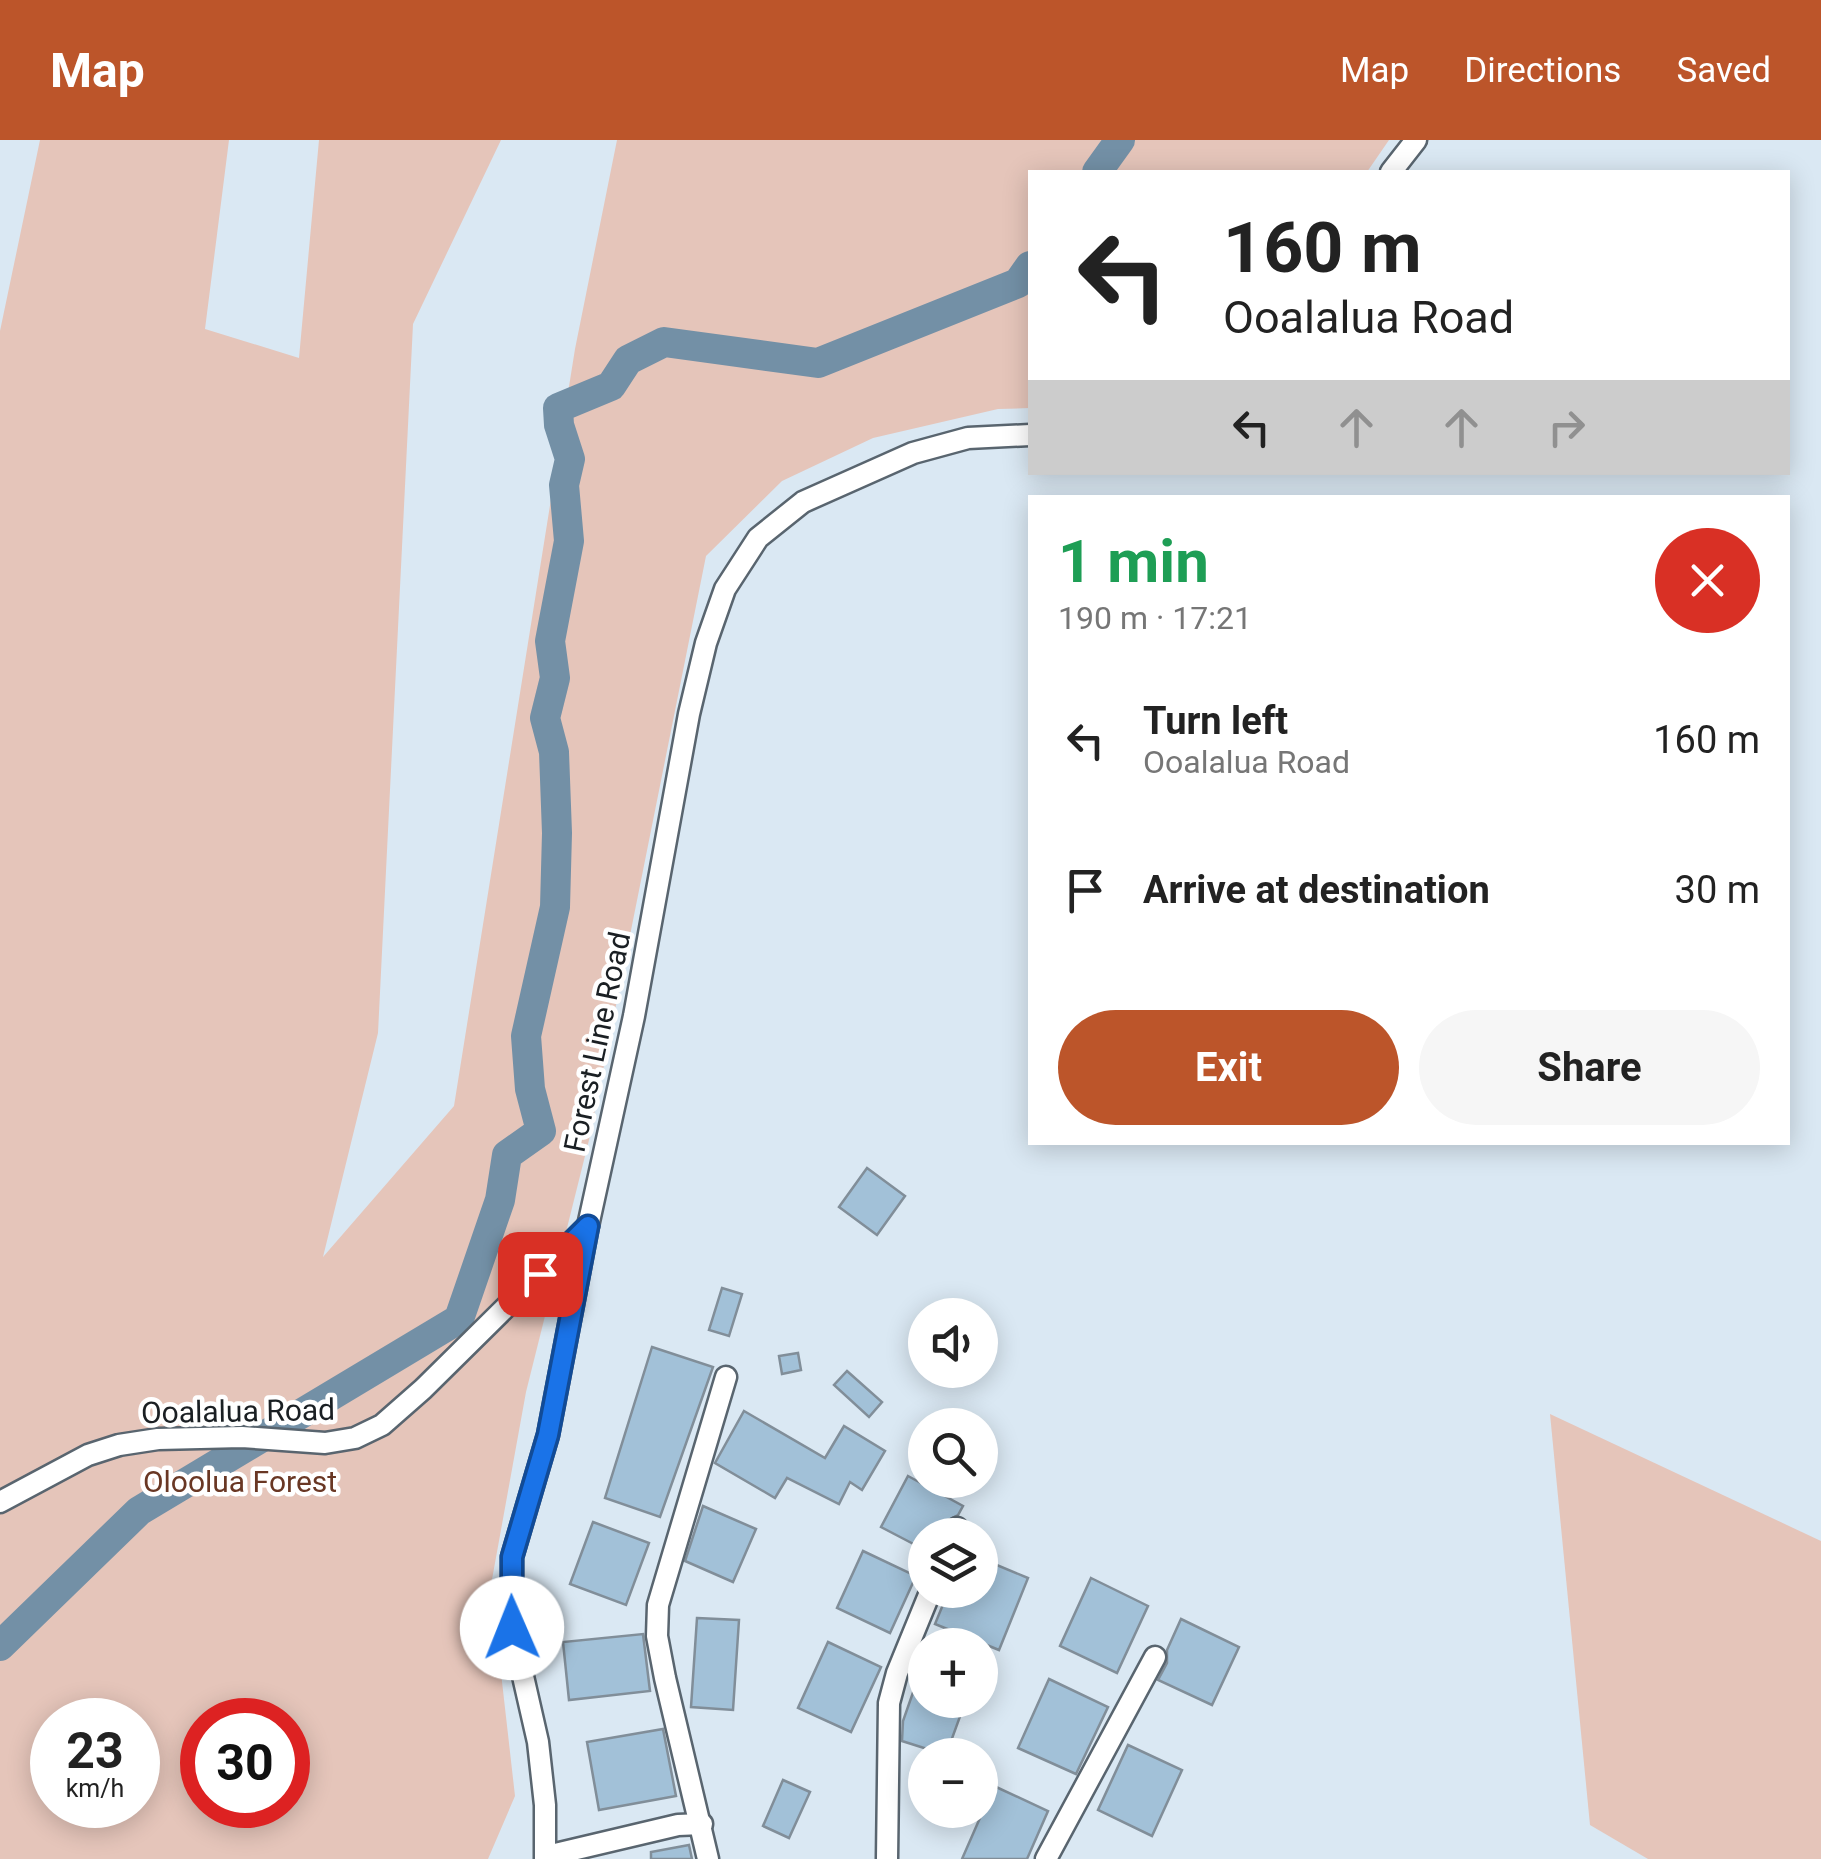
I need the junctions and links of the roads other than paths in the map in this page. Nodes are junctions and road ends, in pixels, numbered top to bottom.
1 (1416, 140) edge
2 (1393, 170) edge
3 (1028, 436) edge
4 (588, 1226) junction
5 (726, 1376) dead end
6 (0, 1502) edge
7 (924, 1608) edge
8 (1155, 1658) dead end
9 (702, 1824) junction
10 (546, 1858) edge
11 (708, 1859) edge
12 (887, 1859) edge
13 (1046, 1859) edge

1 - 2 street
3 - 4 street, Forest Line Road
4 - 6 street, Ooalalua Road
4 - 10 street, Forest Line Road
5 - 9 street
7 - 12 street
8 - 13 street
9 - 10 street
9 - 11 street

